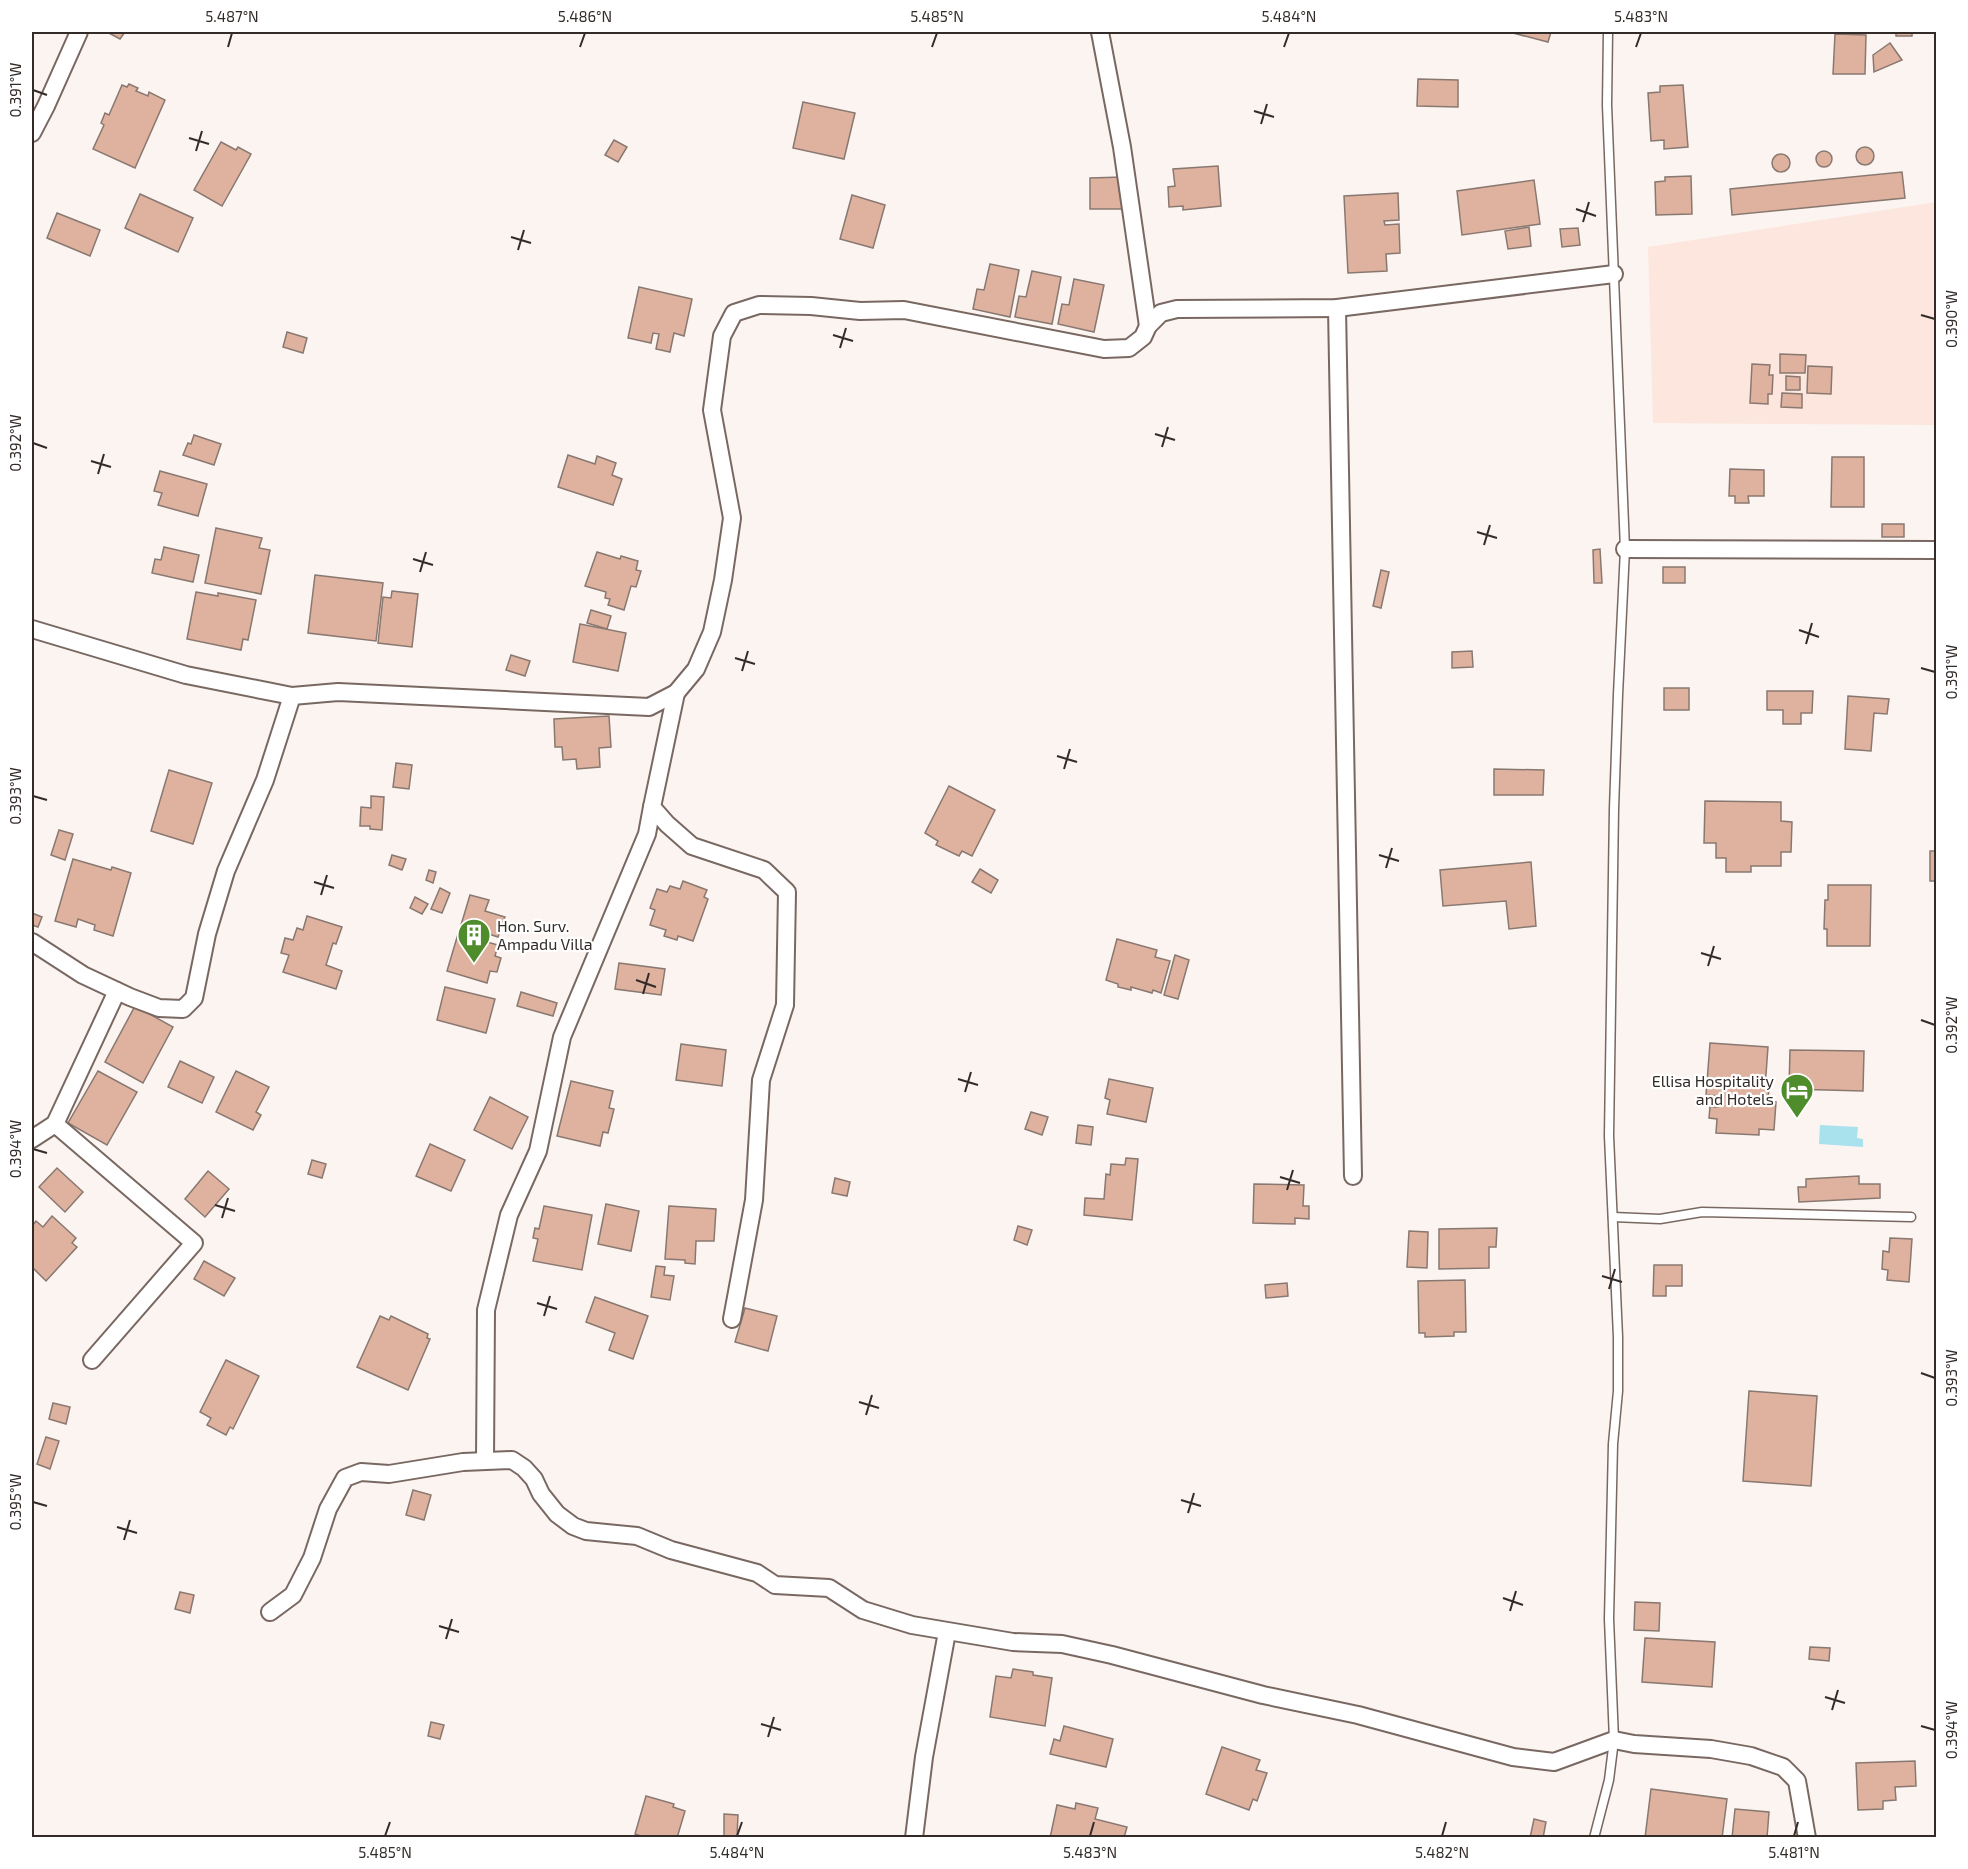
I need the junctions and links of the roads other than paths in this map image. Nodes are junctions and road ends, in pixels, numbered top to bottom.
1 (79, 32) edge
2 (1100, 32) edge
3 (1608, 32) edge
4 (32, 133) edge
5 (1614, 274) junction
6 (1337, 308) junction
7 (1148, 326) junction
8 (1625, 549) junction
9 (1936, 550) edge
10 (32, 630) edge
11 (676, 693) junction
12 (292, 696) junction
13 (652, 807) junction
14 (32, 942) edge
15 (117, 991) junction
16 (55, 1124) junction
17 (32, 1140) edge
18 (1353, 1176) dead end
19 (1613, 1217) junction
20 (1911, 1217) dead end
21 (732, 1319) dead end
22 (92, 1360) dead end
23 (485, 1461) junction
24 (270, 1612) dead end
25 (947, 1632) junction
26 (1614, 1740) junction
27 (914, 1838) edge
28 (1594, 1838) edge
29 (1807, 1838) edge

1 - 4 street
2 - 7 street
3 - 5 lane
5 - 6 street
5 - 8 lane
6 - 7 street
6 - 18 street
7 - 11 street
8 - 9 street
8 - 19 lane
10 - 12 street
11 - 12 street
11 - 13 street
12 - 15 street
13 - 21 street
13 - 23 street
14 - 15 street
15 - 16 street
16 - 17 street
16 - 22 street
19 - 20 lane
19 - 26 lane
23 - 24 street
23 - 25 street
25 - 26 street
25 - 27 street
26 - 28 lane
26 - 29 street

